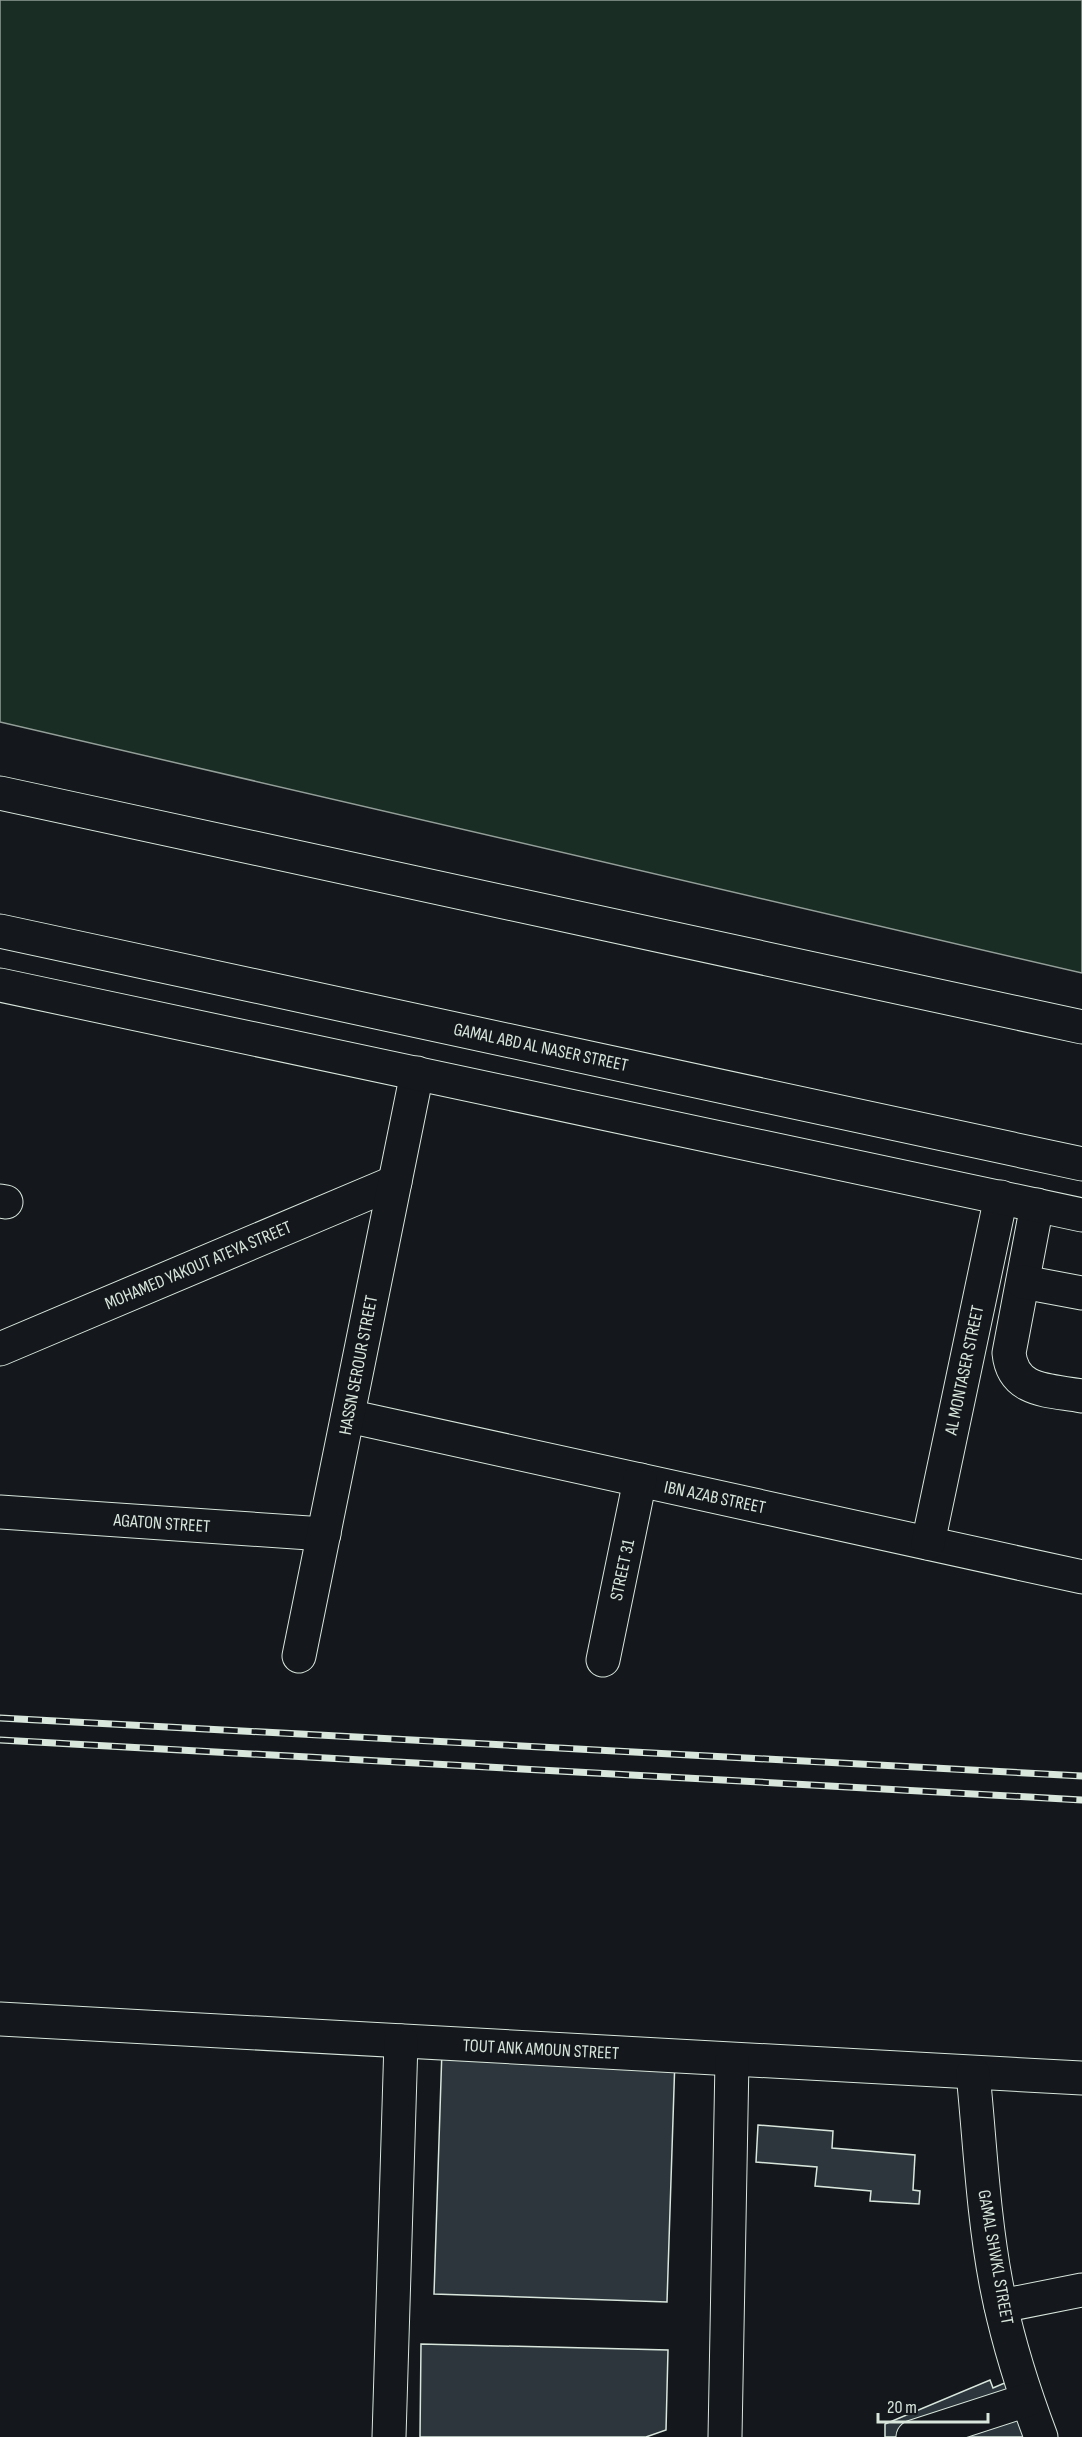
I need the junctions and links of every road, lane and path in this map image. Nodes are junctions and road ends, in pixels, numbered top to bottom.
1 (0, 793) edge
2 (0, 931) edge
3 (0, 985) edge
4 (1082, 1027) edge
5 (417, 1073) junction
6 (1082, 1164) edge
7 (395, 1182) junction
8 (1001, 1197) junction
9 (1037, 1205) junction
10 (1082, 1215) edge
11 (1023, 1281) junction
12 (1082, 1293) edge
13 (0, 1348) edge
14 (1082, 1396) edge
15 (348, 1416) junction
16 (640, 1480) junction
17 (0, 1512) edge
18 (324, 1534) junction
19 (928, 1543) junction
20 (1082, 1577) edge
21 (299, 1656) dead end
22 (603, 1660) dead end
23 (0, 2019) edge
24 (400, 2041) junction
25 (732, 2060) junction
26 (973, 2073) junction
27 (1082, 2078) edge
28 (1082, 2290) edge
29 (1001, 2306) junction
30 (1027, 2400) junction
31 (388, 2437) edge
32 (724, 2437) edge
33 (913, 2437) edge
34 (1041, 2437) edge

1 - 4 street
2 - 6 street, GAMAL ABD AL NASER STREET
3 - 5 street
5 - 7 street, HASSN SEROUR STREET
5 - 8 street
7 - 13 street, MOHAMED YAKOUT ATEYA STREET
7 - 15 street, HASSN SEROUR STREET
8 - 9 street
8 - 19 street, AL MONTASER STREET
9 - 10 street
9 - 11 street
11 - 12 street
11 - 14 street
15 - 16 street, IBN AZAB STREET
15 - 18 street, HASSN SEROUR STREET
16 - 19 street, IBN AZAB STREET
16 - 22 street, STREET 31
17 - 18 street, AGATON STREET
18 - 21 street, HASSN SEROUR STREET
19 - 20 street, IBN AZAB STREET
23 - 24 street, TOUT ANK AMOUN STREET
24 - 25 street, TOUT ANK AMOUN STREET
24 - 31 street
25 - 26 street, TOUT ANK AMOUN STREET
25 - 32 street
26 - 27 street, TOUT ANK AMOUN STREET
26 - 29 street, GAMAL SHWKL STREET
28 - 29 street
29 - 30 street, GAMAL SHWKL STREET
30 - 33 street
30 - 34 street, GAMAL SHWKL STREET

